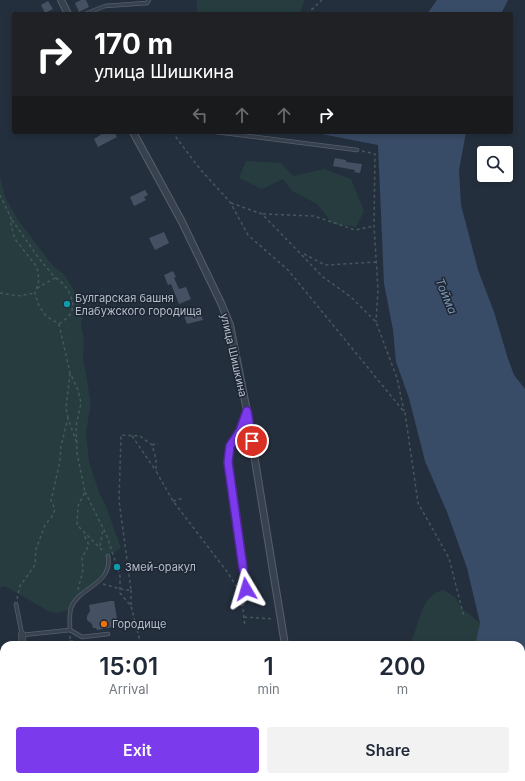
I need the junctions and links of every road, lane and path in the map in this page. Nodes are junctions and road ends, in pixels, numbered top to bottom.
1 (61, 0) edge
2 (149, 0) edge
3 (322, 0) edge
4 (67, 12) edge
5 (90, 12) edge
6 (309, 12) edge
7 (134, 134) edge
8 (174, 134) edge
9 (232, 134) edge
10 (357, 150) joint
11 (0, 195) edge
12 (230, 202) junction
13 (262, 214) junction
14 (11, 218) junction
15 (374, 226) junction
16 (302, 253) junction
17 (378, 262) junction
18 (55, 278) junction
19 (36, 289) junction
20 (0, 293) edge
21 (35, 294) junction
22 (376, 322) junction
23 (59, 324) junction
24 (70, 373) junction
25 (247, 411) junction
26 (405, 413) junction
27 (68, 418) junction
28 (132, 436) junction
29 (158, 443) dead end
30 (76, 444) junction
31 (152, 445) junction
32 (156, 471) junction
33 (85, 492) junction
34 (184, 498) dead end
35 (173, 501) junction
36 (103, 530) junction
37 (84, 534) junction
38 (100, 547) junction
39 (108, 556) joint
40 (97, 582) junction
41 (119, 588) junction
42 (238, 589) dead end
43 (131, 590) junction
44 (76, 600) junction
45 (16, 604) joint
46 (242, 604) dead end
47 (131, 606) junction
48 (243, 610) dead end
49 (244, 617) junction
50 (464, 617) dead end
51 (272, 619) dead end
52 (245, 628) dead end
53 (70, 630) junction
54 (108, 634) dead end
55 (22, 635) junction
56 (22, 641) edge
57 (71, 641) edge
58 (140, 641) edge
59 (284, 641) edge

1 - 4 street
2 - 5 lane
3 - 6 path
7 - 25 street, улица Шишкина
8 - 12 path
9 - 10 lane
10 - 15 path
11 - 14 path
12 - 13 path
12 - 26 path
13 - 15 path
13 - 16 path
14 - 18 path
14 - 19 path
15 - 17 path
16 - 17 path
16 - 22 path
17 - 22 path
18 - 19 path
18 - 23 path
19 - 21 path
20 - 21 path
21 - 23 path
22 - 26 path
23 - 24 path
24 - 27 path
24 - 30 path
25 - 46 lane
25 - 59 street, улица Шишкина
26 - 50 path
27 - 30 path
27 - 45 path
28 - 31 path
28 - 32 path
28 - 43 path
29 - 31 path
30 - 33 path
31 - 32 path
32 - 35 path
33 - 36 path
33 - 37 path
34 - 35 path
35 - 42 path
36 - 38 path
36 - 41 path
37 - 38 path
37 - 44 path
38 - 39 path
39 - 40 lane
40 - 41 path
40 - 44 lane
41 - 43 path
41 - 47 path
43 - 47 path
44 - 53 lane
45 - 55 lane
47 - 58 path
48 - 49 path
49 - 51 path
49 - 52 path
53 - 54 lane
53 - 55 lane
53 - 57 path
55 - 56 street

